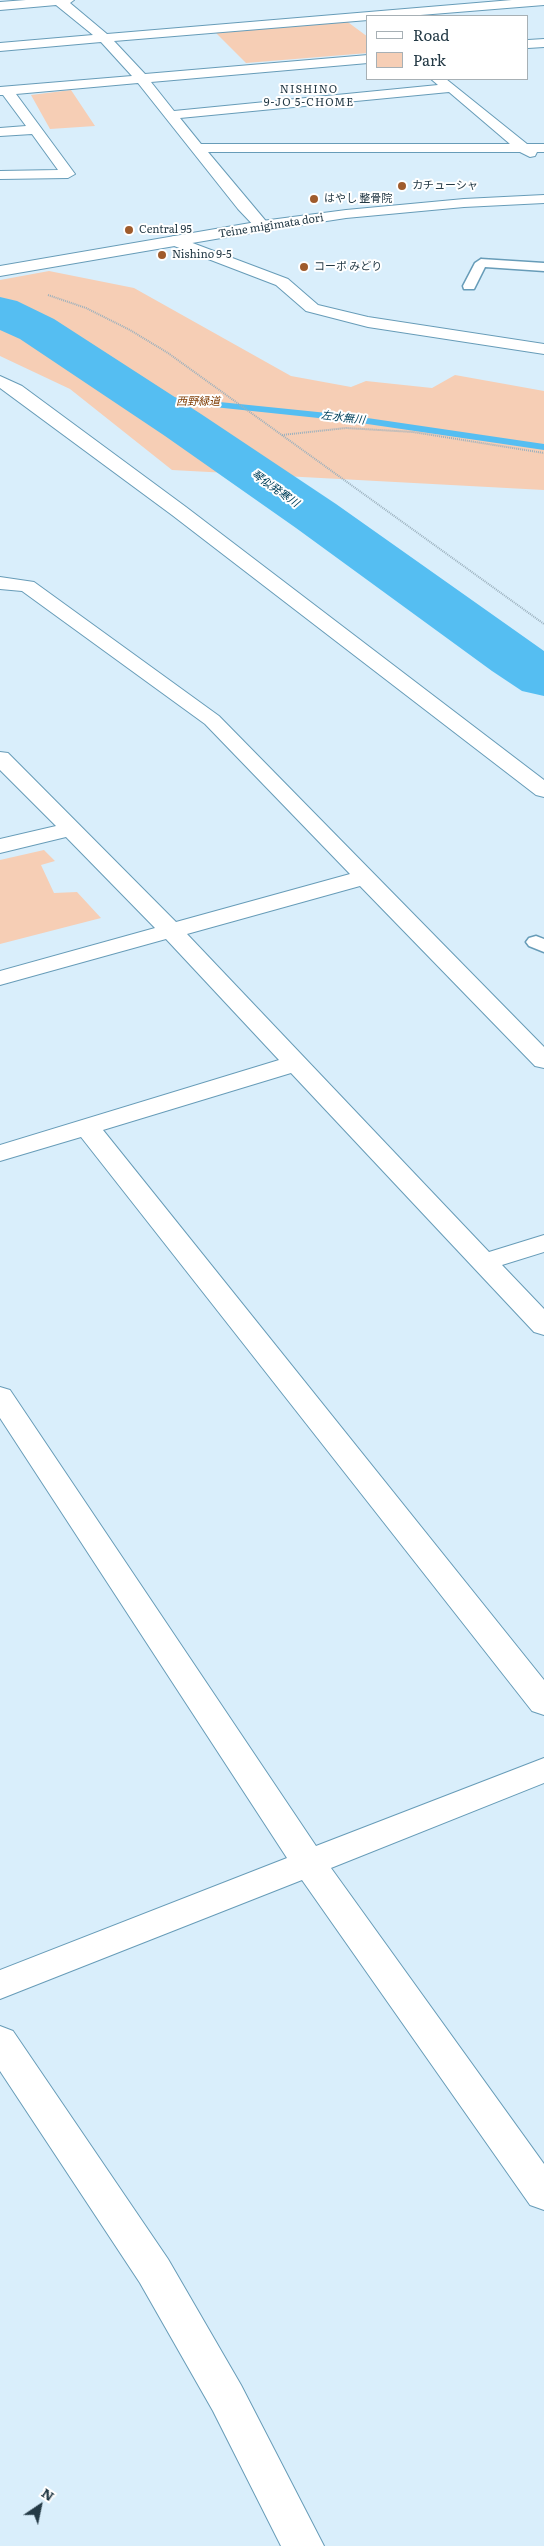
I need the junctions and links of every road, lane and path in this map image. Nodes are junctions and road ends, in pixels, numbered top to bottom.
1 (62, 0) edge
2 (544, 1) edge
3 (0, 6) edge
4 (340, 6) dead end
5 (379, 15) edge
6 (366, 16) edge
7 (355, 17) junction
8 (366, 26) edge
9 (105, 38) junction
10 (544, 43) edge
11 (529, 44) edge
12 (0, 47) edge
13 (366, 59) edge
14 (142, 79) junction
15 (439, 80) edge
16 (452, 88) junction
17 (3, 91) edge
18 (171, 115) junction
19 (35, 130) junction
20 (0, 132) edge
21 (197, 148) junction
22 (524, 148) junction
23 (541, 154) edge
24 (0, 175) edge
25 (544, 199) edge
26 (262, 226) junction
27 (174, 241) junction
28 (0, 258) edge
29 (29, 266) junction
30 (544, 267) edge
31 (0, 271) edge
32 (469, 286) dead end
33 (42, 292) dead end
34 (544, 349) edge
35 (0, 381) edge
36 (282, 435) junction
37 (544, 453) edge
38 (0, 583) edge
39 (544, 624) edge
40 (0, 758) edge
41 (544, 790) edge
42 (71, 829) junction
43 (0, 846) edge
44 (366, 878) junction
45 (173, 932) junction
46 (0, 978) edge
47 (544, 1060) edge
48 (296, 1063) junction
49 (86, 1126) junction
50 (0, 1153) edge
51 (544, 1242) edge
52 (484, 1262) junction
53 (544, 1326) edge
54 (0, 1396) edge
55 (544, 1703) edge
56 (544, 1770) edge
57 (308, 1862) junction
58 (0, 1985) edge
59 (0, 2041) edge
60 (544, 2194) edge
61 (303, 2546) edge

1 - 3 street
1 - 9 street
2 - 5 street
4 - 7 street
6 - 7 street
7 - 8 street
7 - 9 street
9 - 12 street
9 - 14 street
10 - 11 street
13 - 14 street
14 - 17 street
14 - 18 street
15 - 16 street
16 - 18 street
16 - 22 street
17 - 19 street
18 - 21 street
19 - 20 street
19 - 24 street
21 - 22 street
21 - 26 street
22 - 23 street
25 - 26 street, Teine migimata dori
26 - 27 street, Teine migimata dori
27 - 29 street, Teine migimata dori
27 - 34 street
28 - 29 street
29 - 31 street, Teine migimata dori
30 - 32 lane
33 - 36 path
35 - 41 street
36 - 37 path
36 - 39 path
38 - 44 street
40 - 42 street
42 - 43 street
42 - 45 street
44 - 45 street
44 - 47 street
45 - 46 street
45 - 48 street
48 - 49 street
48 - 52 street
49 - 50 street
49 - 55 street
51 - 52 street
52 - 53 street
54 - 57 street
56 - 57 street
57 - 58 street
57 - 60 street
59 - 61 street

